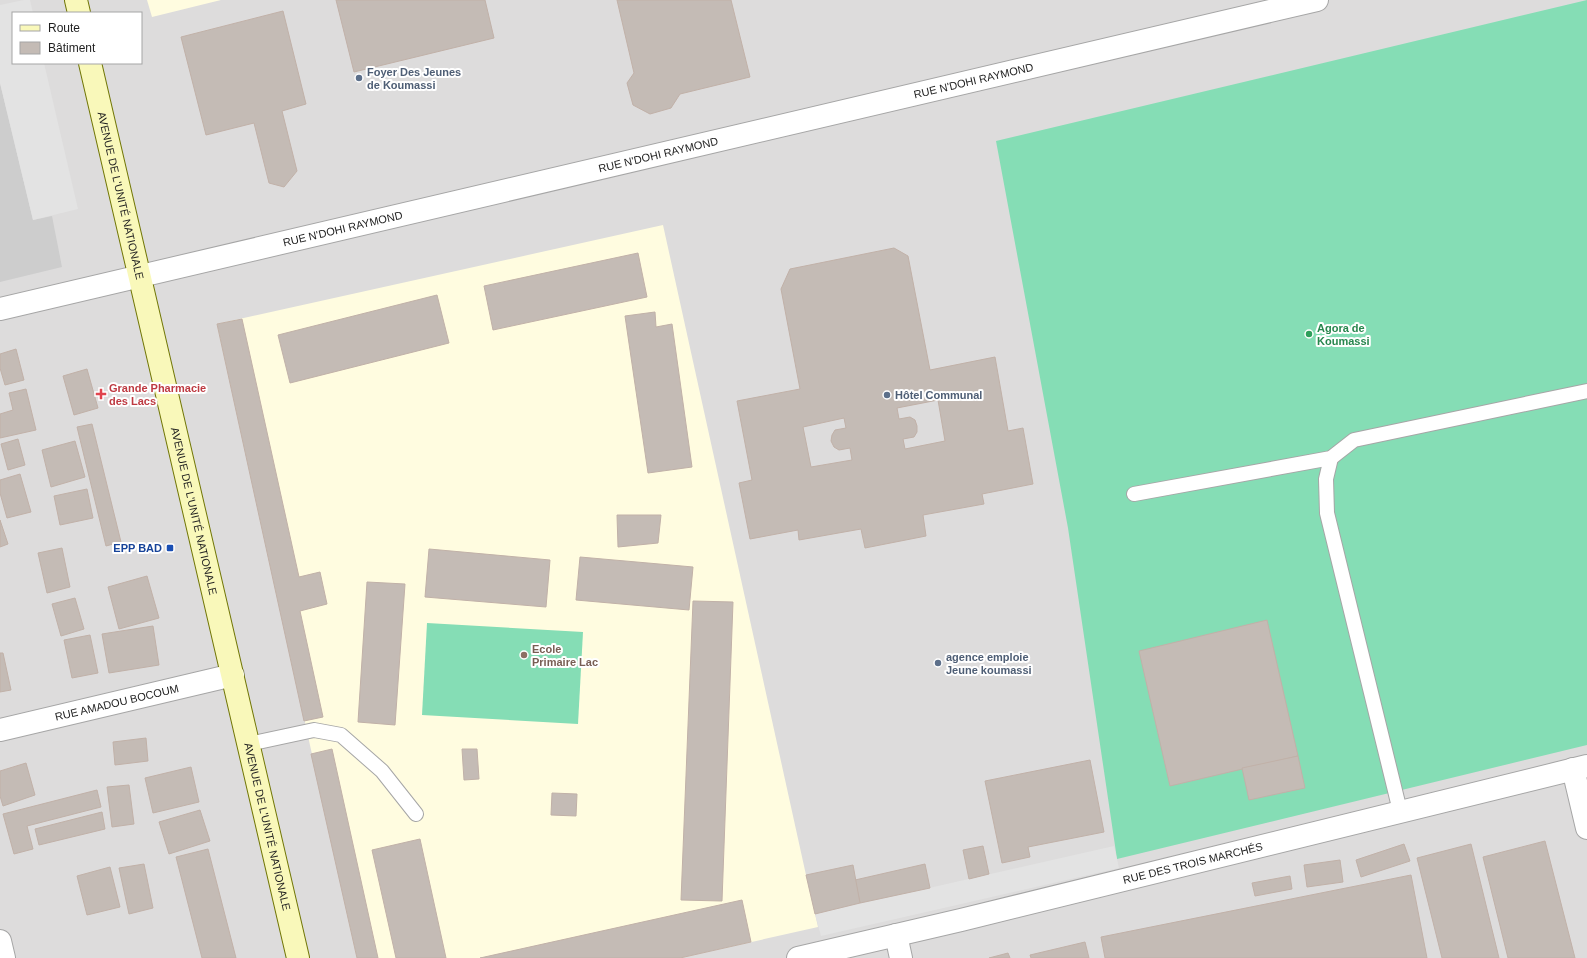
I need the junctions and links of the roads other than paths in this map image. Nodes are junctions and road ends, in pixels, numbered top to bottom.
1 (76, 0) edge
2 (1317, 0) edge
3 (1246, 8) edge
4 (79, 12) edge
5 (90, 64) edge
6 (140, 277) junction
7 (0, 309) edge
8 (1587, 391) edge
9 (1331, 458) junction
10 (1134, 494) dead end
11 (233, 675) junction
12 (0, 730) edge
13 (249, 744) junction
14 (1580, 767) edge
15 (1400, 811) junction
16 (416, 814) dead end
17 (1587, 828) edge
18 (896, 935) junction
19 (0, 941) edge
20 (4, 958) edge
21 (298, 958) edge
22 (798, 958) edge
23 (901, 958) edge

1 - 4 street
2 - 3 street, RUE N'DOHI RAYMOND
3 - 6 street, RUE N'DOHI RAYMOND
5 - 6 street, AVENUE DE L'UNITÉ NATIONALE
6 - 7 street, RUE N'DOHI RAYMOND
6 - 11 street, AVENUE DE L'UNITÉ NATIONALE
8 - 9 lane
9 - 10 lane
9 - 15 lane
11 - 12 street, RUE AMADOU BOCOUM
11 - 13 street, AVENUE DE L'UNITÉ NATIONALE
13 - 16 lane
13 - 21 street, AVENUE DE L'UNITÉ NATIONALE
14 - 15 street, RUE DES TROIS MARCHÉS
14 - 17 street
15 - 18 street, RUE DES TROIS MARCHÉS
18 - 22 street, RUE DES TROIS MARCHÉS
18 - 23 street
19 - 20 street

